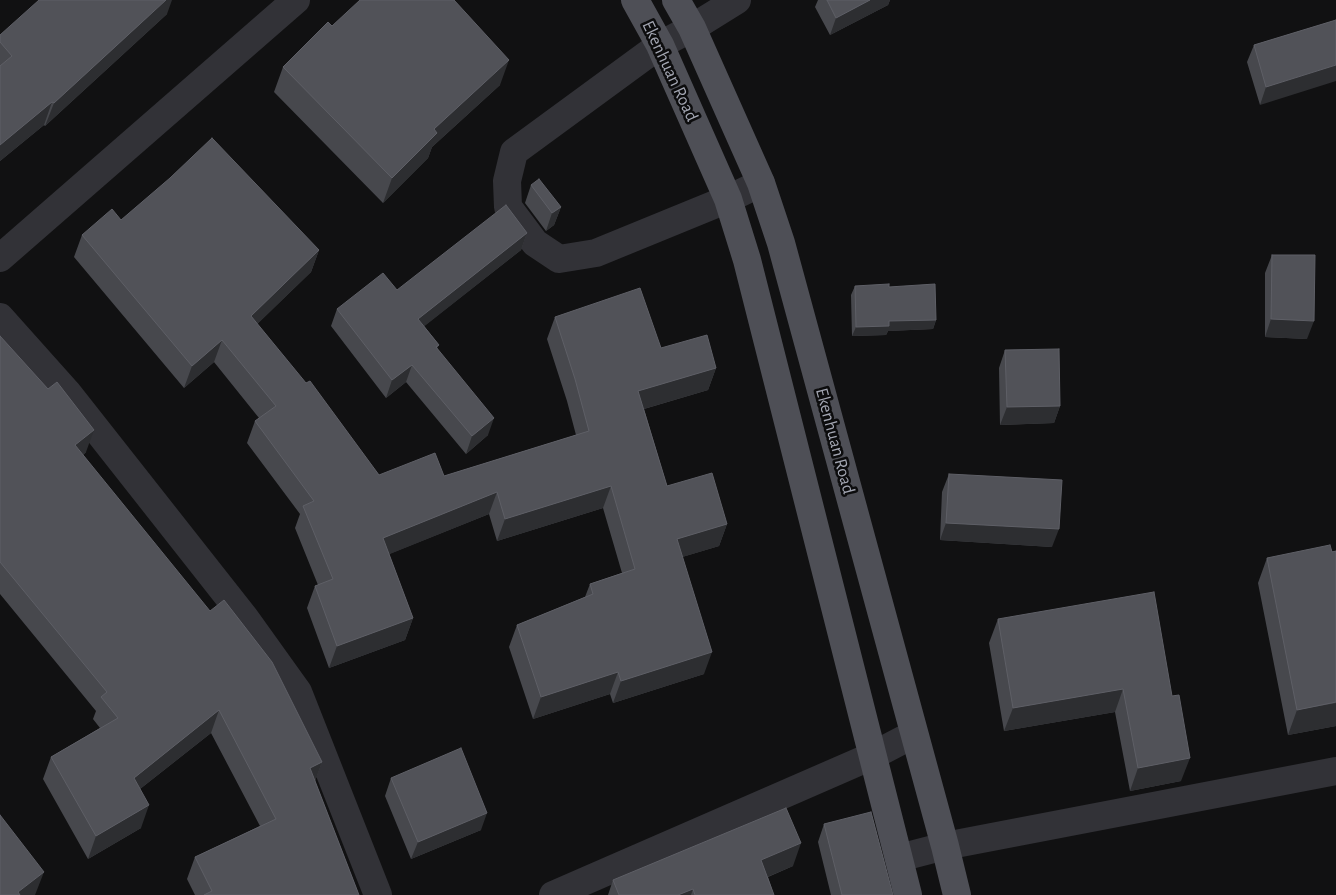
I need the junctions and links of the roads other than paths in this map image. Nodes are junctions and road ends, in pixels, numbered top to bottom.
1 (296, 0) edge
2 (635, 0) edge
3 (676, 0) edge
4 (736, 0) edge
5 (692, 28) junction
6 (660, 45) junction
7 (761, 183) junction
8 (728, 199) junction
9 (0, 258) edge
10 (0, 317) edge
11 (914, 734) junction
12 (872, 756) junction
13 (1336, 771) edge
14 (946, 846) junction
15 (899, 858) junction
16 (378, 895) edge
17 (553, 895) edge
18 (908, 895) edge
19 (957, 895) edge

1 - 9 street
2 - 6 main road, Ekenhuan Road
3 - 5 main road, Ekenhuan Road
4 - 5 street
5 - 6 street
5 - 7 main road, Ekenhuan Road
6 - 8 main road, Ekenhuan Road
6 - 8 street
7 - 8 street
7 - 11 main road, Ekenhuan Road
8 - 12 main road, Ekenhuan Road
10 - 16 street
11 - 12 street
11 - 14 main road, Ekenhuan Road
12 - 15 main road, Ekenhuan Road
12 - 17 street
13 - 14 street
14 - 15 street
14 - 19 main road, Ekenhuan Road
15 - 18 main road, Ekenhuan Road

